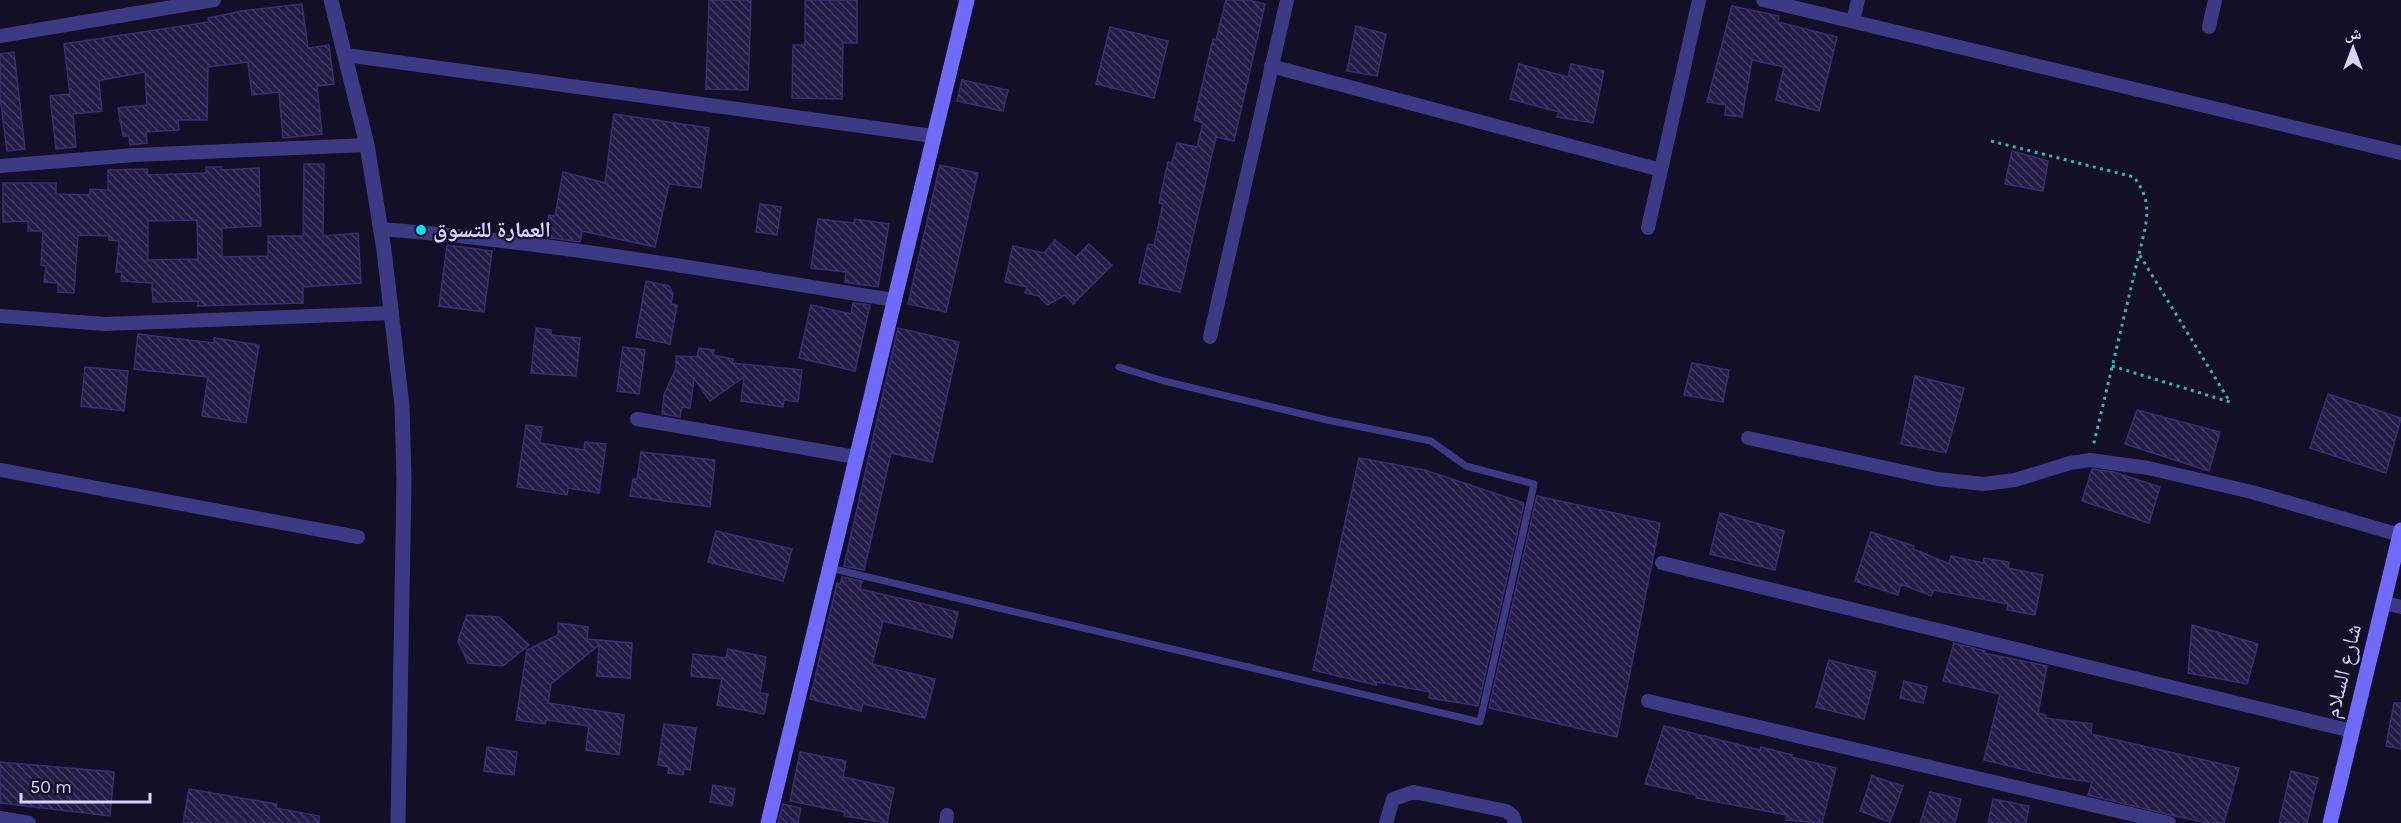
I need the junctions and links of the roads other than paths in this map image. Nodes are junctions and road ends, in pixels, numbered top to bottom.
1 (214, 0) edge
2 (331, 0) edge
3 (967, 0) edge
4 (1287, 0) edge
5 (1699, 0) edge
6 (1763, 0) edge
7 (1858, 0) edge
8 (2215, 0) edge
9 (1853, 21) junction
10 (2209, 27) dead end
11 (0, 36) edge
12 (346, 55) junction
13 (1271, 66) junction
14 (933, 136) junction
15 (367, 145) junction
16 (2401, 153) edge
17 (0, 166) edge
18 (1661, 170) junction
19 (1648, 228) dead end
20 (380, 229) junction
21 (894, 300) junction
22 (392, 313) junction
23 (0, 316) edge
24 (1210, 337) dead end
25 (1119, 368) dead end
26 (637, 418) dead end
27 (1748, 438) dead end
28 (856, 457) junction
29 (0, 470) edge
30 (2400, 532) edge
31 (358, 537) dead end
32 (1662, 563) dead end
33 (830, 568) junction
34 (2383, 603) junction
35 (2401, 607) edge
36 (1648, 701) dead end
37 (2352, 731) junction
38 (0, 818) edge
39 (29, 823) edge
40 (398, 823) edge
41 (768, 823) edge
42 (1386, 823) edge
43 (1515, 823) edge
44 (2169, 823) edge
45 (2330, 823) edge

1 - 11 street
2 - 12 street
3 - 14 main road
4 - 13 street
5 - 18 street
6 - 9 street
7 - 9 street
8 - 10 street
9 - 16 street
12 - 14 street
12 - 15 street
13 - 18 street
13 - 24 street
14 - 21 main road
15 - 17 street
15 - 20 street
18 - 19 street
20 - 21 street
20 - 22 street
21 - 28 main road
22 - 23 street
22 - 40 street
25 - 33 lane
26 - 28 street
27 - 30 street
28 - 33 main road
29 - 31 street
30 - 34 main road, شارع السلام
32 - 37 street
33 - 41 main road
34 - 35 street
34 - 37 main road, شارع السلام
36 - 44 street
37 - 45 main road, شارع السلام
38 - 39 street
42 - 43 street

